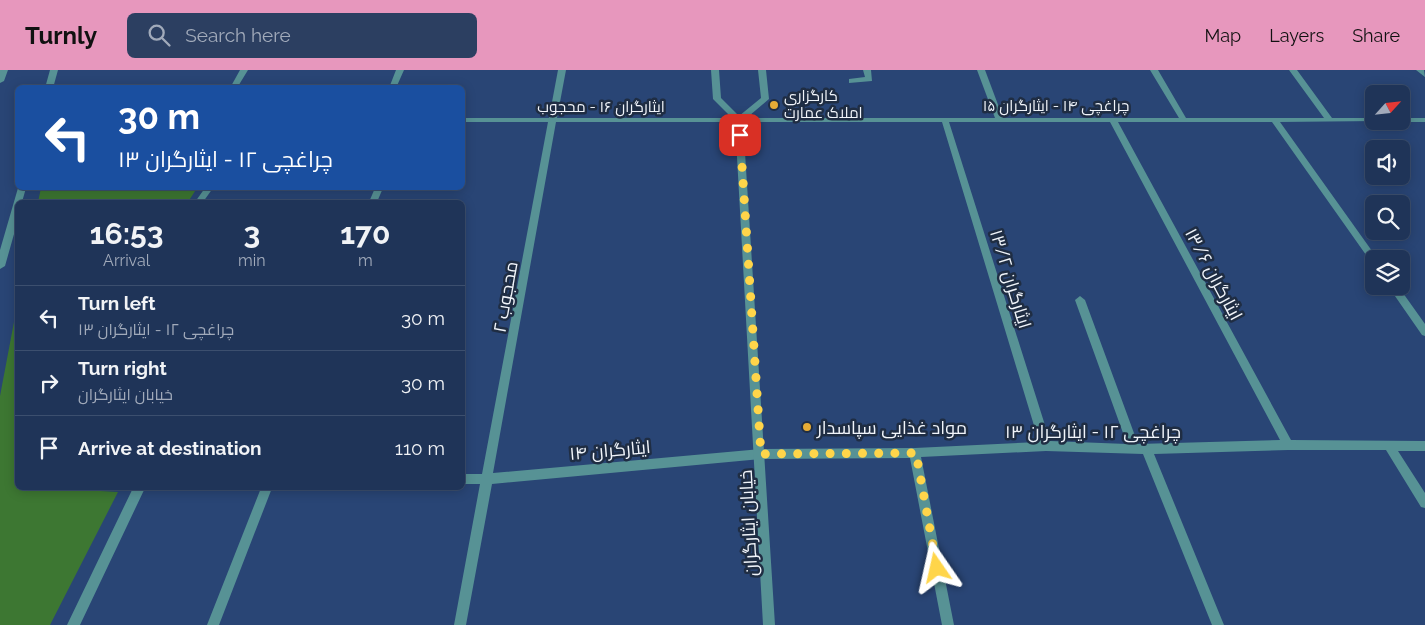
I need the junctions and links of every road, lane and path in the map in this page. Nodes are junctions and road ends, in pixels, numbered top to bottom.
1 (4, 70) edge
2 (54, 70) edge
3 (244, 70) edge
4 (400, 70) edge
5 (562, 70) edge
6 (715, 70) edge
7 (762, 70) edge
8 (867, 70) edge
9 (981, 70) edge
10 (1154, 70) edge
11 (1294, 70) edge
12 (1420, 70) edge
13 (1425, 75) edge
14 (852, 81) dead end
15 (0, 82) edge
16 (50, 85) edge
17 (235, 85) edge
18 (393, 85) edge
19 (1112, 119) junction
20 (465, 120) edge
21 (553, 120) junction
22 (739, 120) junction
23 (1000, 120) junction
24 (1184, 120) junction
25 (1330, 120) junction
26 (1365, 120) edge
27 (1410, 120) edge
28 (945, 121) junction
29 (1275, 121) junction
30 (1425, 121) edge
31 (15, 214) edge
32 (1367, 250) edge
33 (0, 266) edge
34 (1398, 295) edge
35 (1080, 300) dead end
36 (1425, 332) edge
37 (1288, 445) junction
38 (1046, 446) junction
39 (1389, 446) junction
40 (1425, 446) edge
41 (1134, 449) junction
42 (1148, 449) junction
43 (916, 453) junction
44 (761, 454) junction
45 (488, 478) junction
46 (465, 479) edge
47 (137, 490) edge
48 (265, 490) edge
49 (1425, 503) edge
50 (73, 625) edge
51 (213, 625) edge
52 (460, 625) edge
53 (769, 625) edge
54 (948, 625) edge
55 (1218, 625) edge

1 - 15 street
2 - 16 street
3 - 17 street
4 - 18 street
5 - 21 street, محجوب ۲
6 - 22 street
7 - 22 street
8 - 14 street
9 - 23 street
10 - 24 street
11 - 25 street
12 - 13 street
19 - 23 street, چراغچی ۱۴ - ایثارگران ۱۵
19 - 24 street, چراغچی ۱۴ - ایثارگران ۱۵
19 - 37 street, ایثارگران ۱۳/۶
20 - 21 street, ایثارگران ۱۶ - محجوب
21 - 22 street, ایثارگران ۱۶ - محجوب
21 - 45 street, محجوب ۲
22 - 28 street, چراغچی ۱۴ - ایثارگران ۱۵
22 - 44 street, خیابان ایثارگران
23 - 28 street, چراغچی ۱۴ - ایثارگران ۱۵
24 - 29 street, چراغچی ۱۴ - ایثارگران ۱۵
25 - 26 street, چراغچی ۱۴ - ایثارگران ۱۵
25 - 29 street, چراغچی ۱۴ - ایثارگران ۱۵
27 - 30 street
28 - 38 street, ایثارگران ۱۳/۲
29 - 32 street
31 - 33 street
34 - 36 street
35 - 41 street
37 - 39 street, چراغچی ۱۲ - ایثارگران ۱۳
37 - 42 street, چراغچی ۱۲ - ایثارگران ۱۳
38 - 41 street, چراغچی ۱۲ - ایثارگران ۱۳
38 - 43 street, چراغچی ۱۲ - ایثارگران ۱۳
39 - 40 street, چراغچی ۱۲ - ایثارگران ۱۳
39 - 49 street
41 - 42 street, چراغچی ۱۲ - ایثارگران ۱۳
42 - 55 street
43 - 44 street, چراغچی ۱۲ - ایثارگران ۱۳
43 - 54 street
44 - 45 street, ایثارگران ۱۴
44 - 53 street, خیابان ایثارگران
45 - 46 street, ایثارگران ۱۴
45 - 52 street, محجوب ۲
47 - 50 street
48 - 51 street

